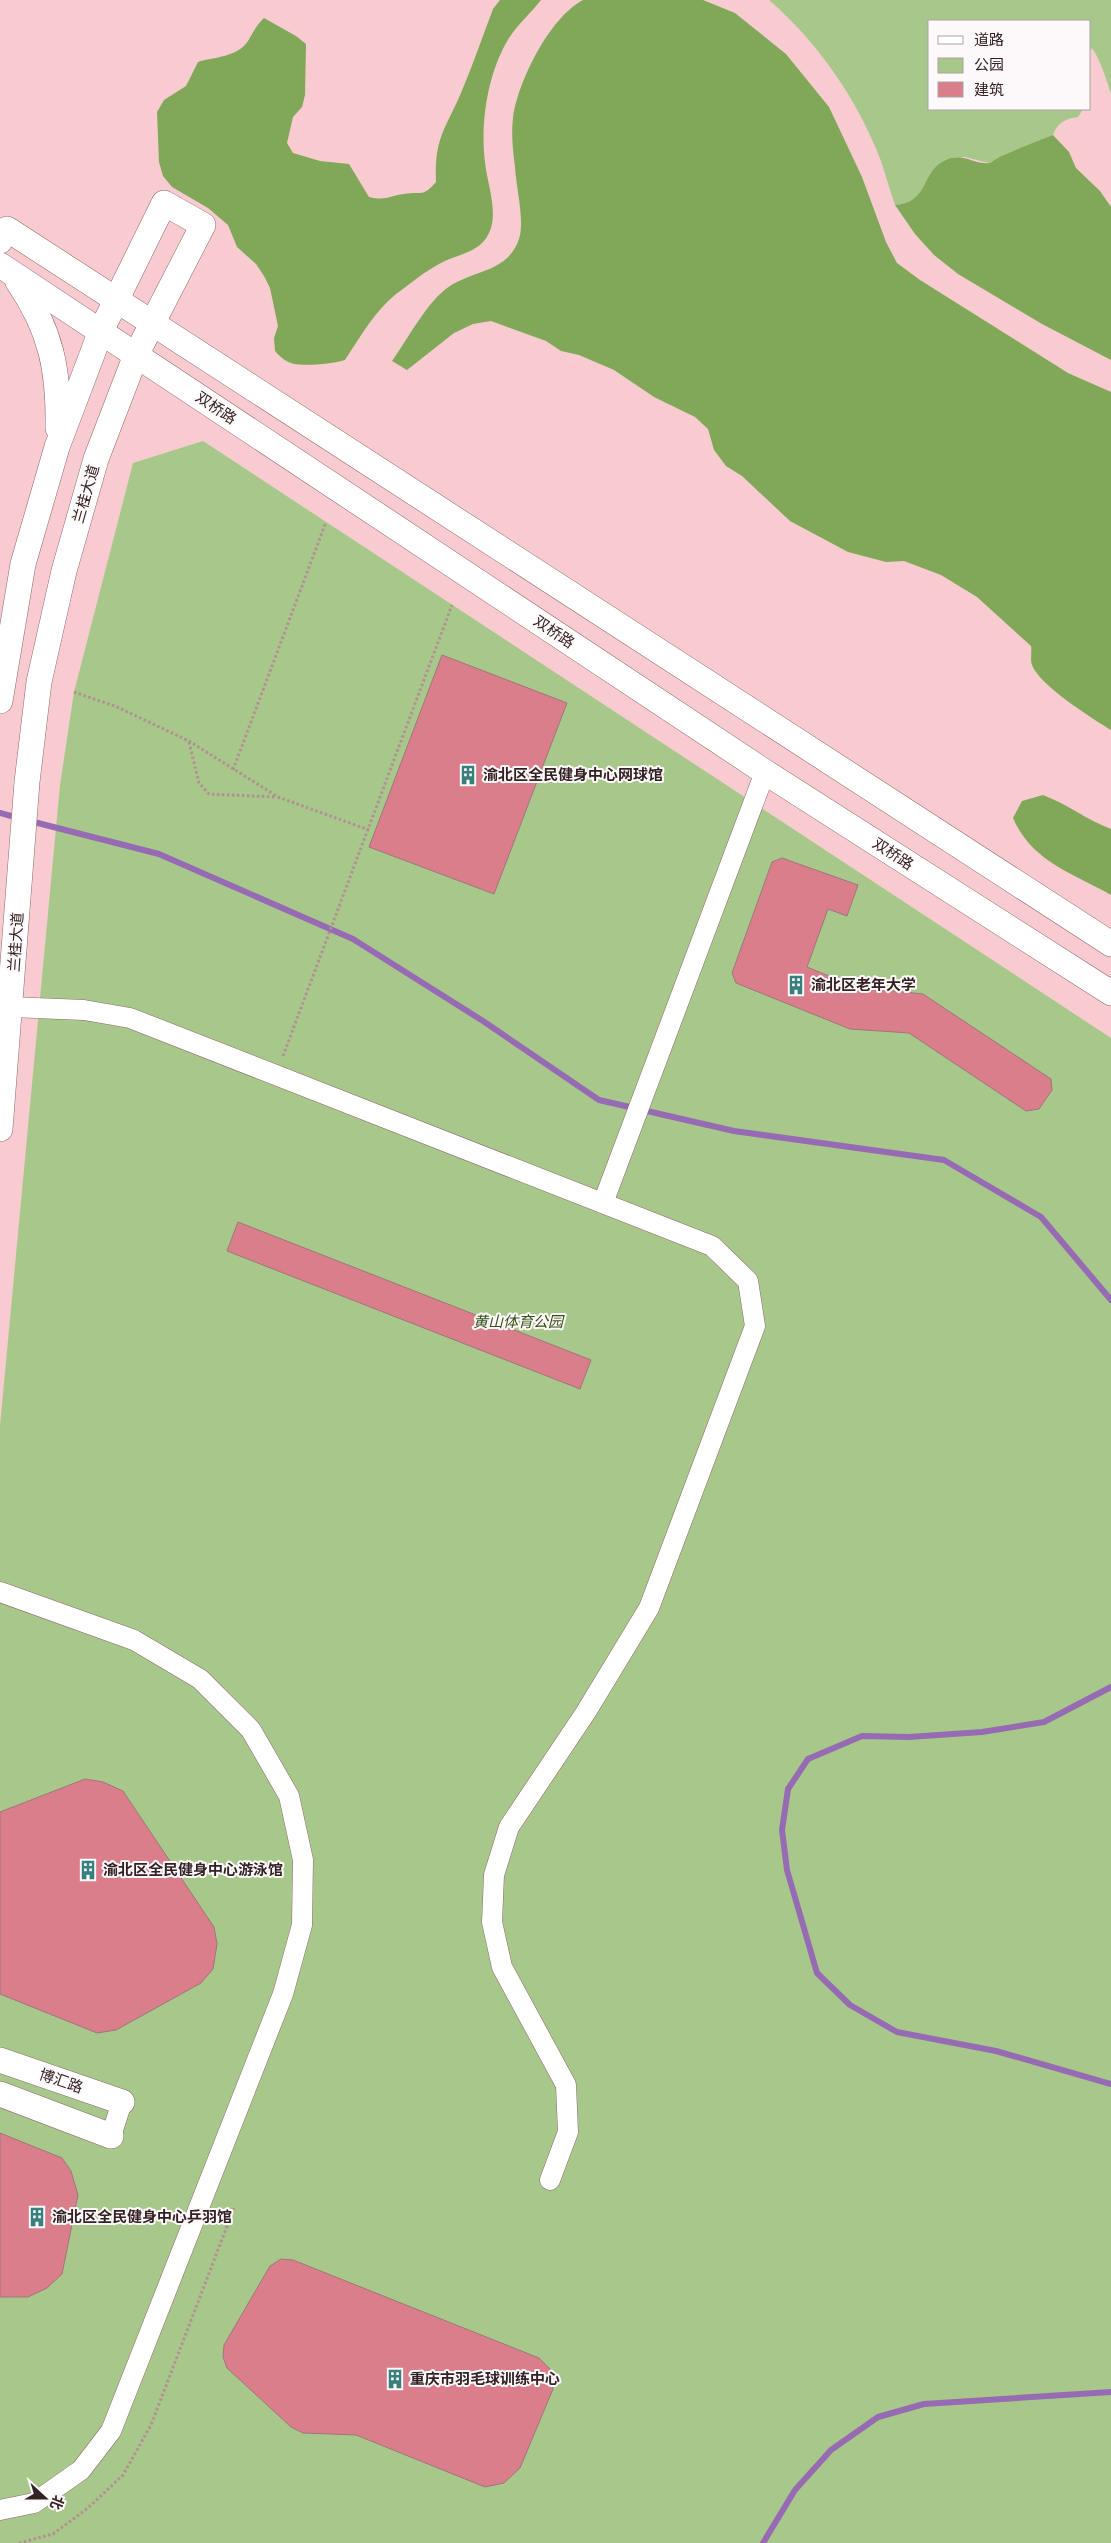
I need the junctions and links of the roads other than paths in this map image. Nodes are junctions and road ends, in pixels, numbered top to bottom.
1 (4, 235) edge
2 (6, 269) edge
3 (116, 299) junction
4 (154, 323) junction
5 (101, 331) junction
6 (136, 355) junction
7 (57, 447) junction
8 (0, 701) edge
9 (765, 772) junction
10 (1111, 944) edge
11 (1111, 993) edge
12 (11, 1007) junction
13 (0, 1130) edge
14 (603, 1203) junction
15 (0, 1592) edge
16 (0, 2060) edge
17 (0, 2094) edge
18 (122, 2102) joint
19 (111, 2136) joint
20 (550, 2180) dead end
21 (0, 2510) edge

1 - 3 main road
2 - 5 main road, 双桥路
2 - 7 main road
3 - 4 main road
3 - 4 main road, 兰桂大道
3 - 5 main road
4 - 6 main road, 兰桂大道
4 - 10 main road
5 - 6 main road, 双桥路
5 - 7 main road
6 - 9 main road, 双桥路
6 - 12 main road, 兰桂大道
7 - 8 main road
9 - 11 main road, 双桥路
9 - 14 street
12 - 13 main road, 兰桂大道
12 - 14 street
14 - 20 street
15 - 21 street
16 - 18 main road, 博汇路
17 - 19 main road
18 - 19 street

